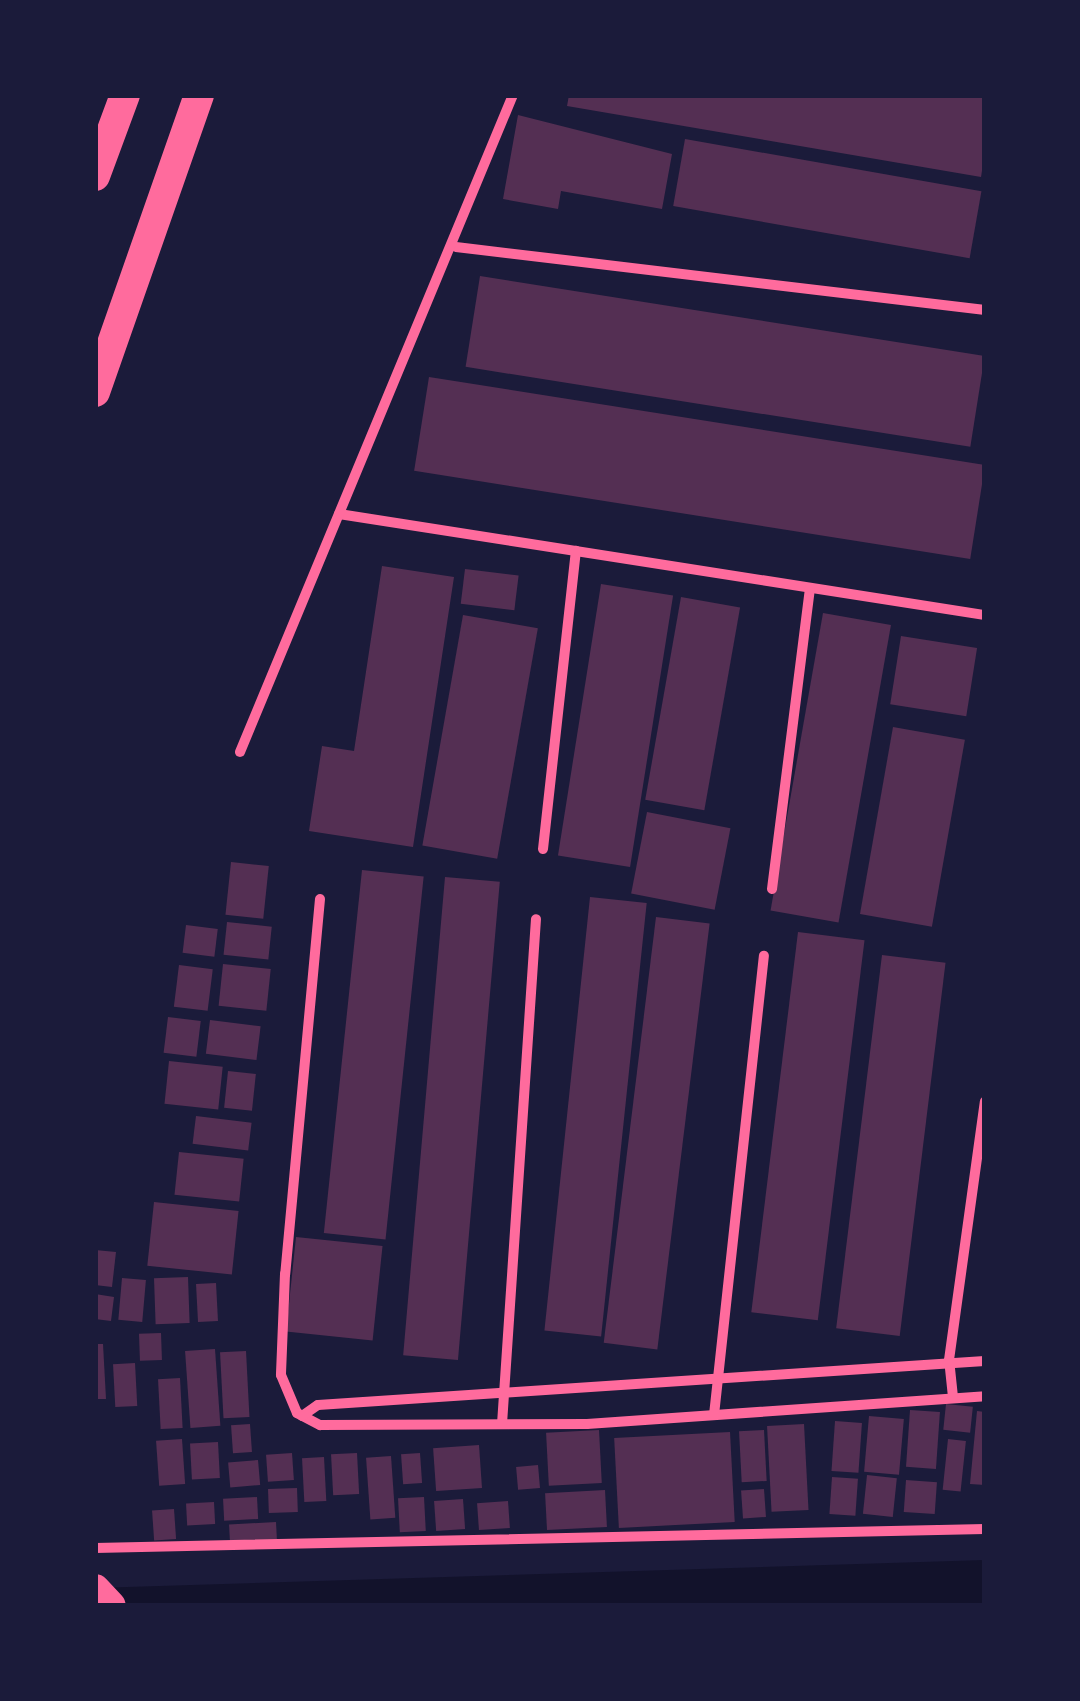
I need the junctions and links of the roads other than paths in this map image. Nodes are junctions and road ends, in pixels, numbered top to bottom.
1 (125, 95) edge
2 (199, 95) edge
3 (513, 95) edge
4 (95, 176) edge
5 (456, 246) junction
6 (985, 310) edge
7 (95, 392) edge
8 (339, 514) junction
9 (576, 551) junction
10 (810, 588) junction
11 (985, 615) edge
12 (240, 752) dead end
13 (543, 848) dead end
14 (772, 890) dead end
15 (320, 898) dead end
16 (536, 918) dead end
17 (764, 956) dead end
18 (985, 1101) edge
19 (949, 1360) junction
20 (985, 1360) edge
21 (713, 1374) junction
22 (985, 1396) edge
23 (953, 1397) junction
24 (501, 1398) junction
25 (318, 1405) junction
26 (714, 1415) junction
27 (302, 1416) junction
28 (502, 1424) junction
29 (320, 1426) junction
30 (985, 1529) edge
31 (95, 1548) edge
32 (95, 1588) edge
33 (111, 1606) edge

1 - 4 highway
2 - 7 highway
3 - 5 street
5 - 6 street
5 - 8 street
8 - 9 street
8 - 12 street
9 - 10 street
9 - 13 street
10 - 11 street
10 - 14 street
15 - 27 street
16 - 24 street
17 - 21 street
18 - 19 street
19 - 20 street
19 - 21 street
19 - 23 street
21 - 24 street
21 - 26 street
22 - 23 street
23 - 26 street
24 - 25 street
24 - 28 street
25 - 27 street
25 - 29 street
26 - 28 street
27 - 29 street
28 - 29 street
30 - 31 street
32 - 33 highway

